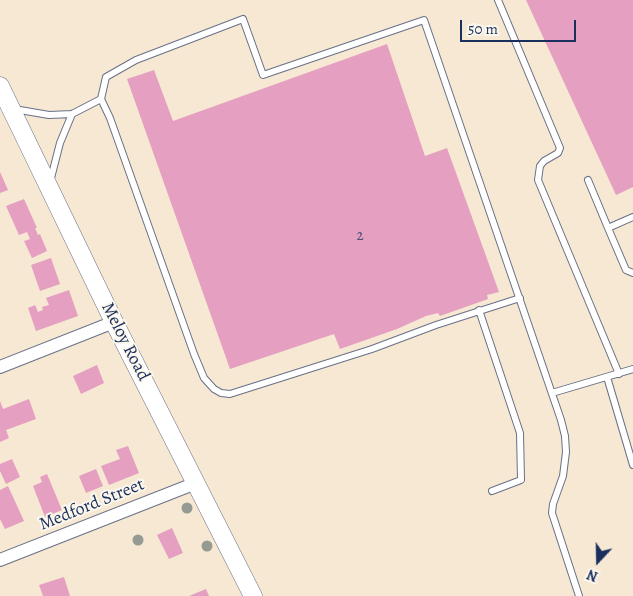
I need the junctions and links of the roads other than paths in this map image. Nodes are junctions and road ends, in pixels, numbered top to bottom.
1 (498, 0) edge
2 (0, 86) edge
3 (102, 99) junction
4 (11, 108) junction
5 (72, 114) junction
6 (588, 180) dead end
7 (49, 187) junction
8 (633, 217) edge
9 (608, 228) junction
10 (633, 273) edge
11 (520, 298) junction
12 (479, 310) junction
13 (114, 322) junction
14 (0, 367) edge
15 (633, 369) edge
16 (619, 374) junction
17 (607, 377) junction
18 (552, 393) junction
19 (633, 465) edge
20 (196, 483) junction
21 (492, 491) dead end
22 (0, 560) edge
23 (253, 596) edge
24 (579, 596) edge

1 - 16 lane
2 - 4 main road, Meloy Road
3 - 5 lane
3 - 11 lane
3 - 12 lane
4 - 5 lane
4 - 7 main road, Meloy Road
5 - 7 lane
6 - 9 lane
7 - 13 main road, Meloy Road
8 - 9 lane
9 - 10 lane
11 - 12 lane
11 - 18 lane
12 - 21 lane
13 - 14 street
13 - 20 main road, Meloy Road
15 - 16 lane
16 - 17 lane
17 - 18 lane
17 - 19 lane
18 - 24 lane
20 - 22 street, Medford Street
20 - 23 main road, Meloy Road

